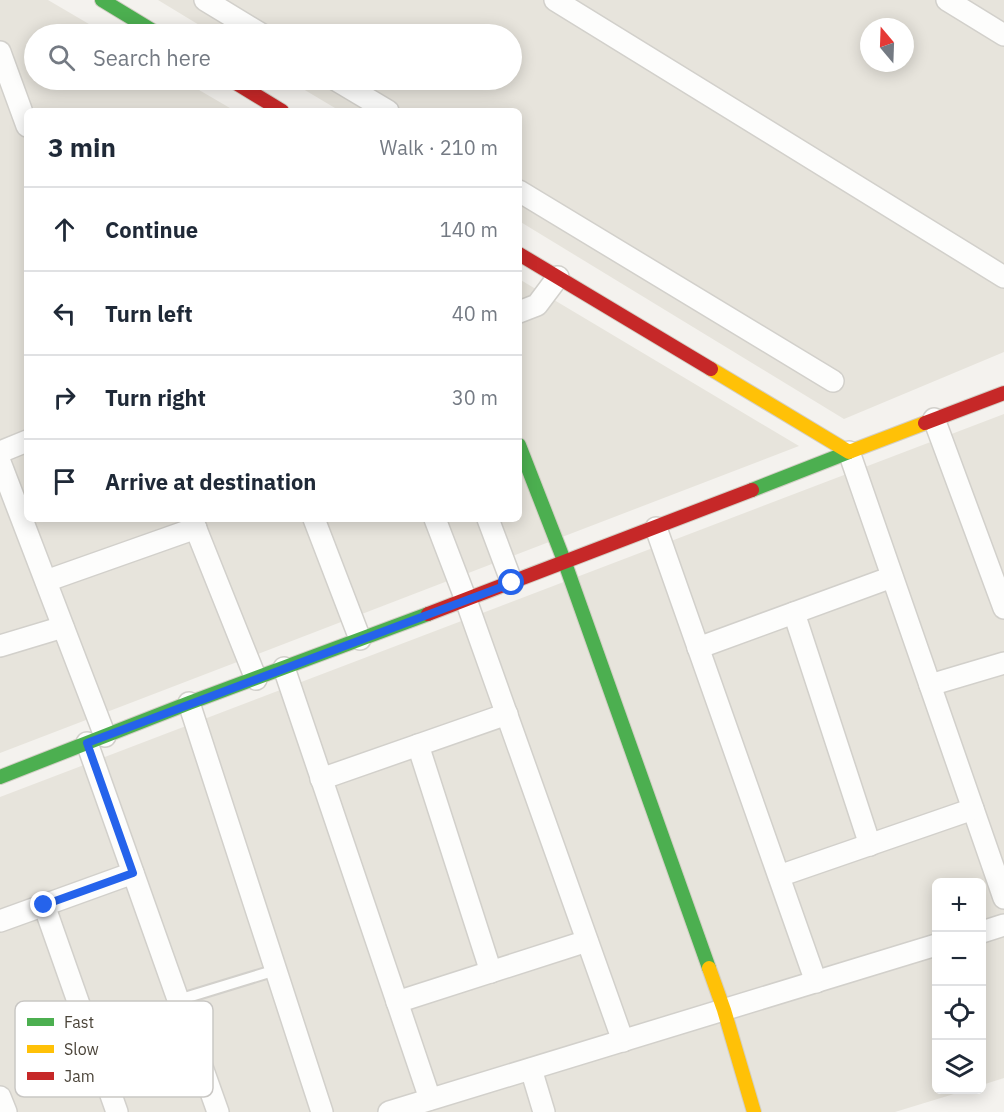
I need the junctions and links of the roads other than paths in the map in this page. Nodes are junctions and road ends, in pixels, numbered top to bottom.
1 (102, 0) edge
2 (205, 0) edge
3 (555, 0) edge
4 (947, 0) edge
5 (142, 24) edge
6 (245, 24) edge
7 (1004, 35) edge
8 (0, 52) edge
9 (247, 90) edge
10 (352, 90) edge
11 (277, 108) edge
12 (382, 108) edge
13 (24, 118) edge
14 (522, 193) edge
15 (522, 256) edge
16 (558, 277) junction
17 (1004, 277) edge
18 (522, 311) edge
19 (833, 381) dead end
20 (1004, 393) edge
21 (934, 420) junction
22 (24, 442) edge
23 (0, 452) edge
24 (849, 452) junction
25 (522, 453) edge
26 (0, 462) edge
27 (315, 522) edge
28 (436, 522) edge
29 (489, 522) edge
30 (194, 523) edge
31 (656, 528) junction
32 (565, 563) junction
33 (892, 577) junction
34 (46, 581) junction
35 (512, 583) junction
36 (466, 600) junction
37 (1004, 608) edge
38 (794, 613) junction
39 (63, 627) junction
40 (360, 639) junction
41 (0, 646) edge
42 (698, 648) junction
43 (1004, 663) edge
44 (284, 668) junction
45 (255, 678) junction
46 (930, 685) junction
47 (189, 703) junction
48 (507, 714) junction
49 (96, 739) junction
50 (418, 745) junction
51 (0, 777) edge
52 (321, 779) junction
53 (973, 809) junction
54 (870, 845) junction
55 (133, 873) junction
56 (779, 876) junction
57 (1004, 898) edge
58 (44, 905) junction
59 (0, 921) edge
60 (1004, 925) edge
61 (986, 930) edge
62 (587, 942) junction
63 (932, 946) edge
64 (276, 970) junction
65 (491, 972) junction
66 (816, 982) junction
67 (178, 1000) joint
68 (78, 1001) edge
69 (397, 1002) junction
70 (724, 1010) junction
71 (622, 1041) junction
72 (531, 1069) junction
73 (0, 1097) edge
74 (112, 1097) edge
75 (213, 1097) edge
76 (430, 1100) junction
77 (6, 1112) edge
78 (117, 1112) edge
79 (218, 1112) edge
80 (322, 1112) edge
81 (389, 1112) edge
82 (544, 1112) edge
83 (754, 1112) edge

1 - 5 street
2 - 6 street
3 - 17 street
4 - 7 street
8 - 13 street
9 - 11 street
10 - 12 street
14 - 19 street
15 - 16 street
16 - 18 street
16 - 24 street
20 - 21 street
21 - 24 street
21 - 37 street
22 - 23 street
24 - 31 street
24 - 33 street
25 - 32 street
26 - 34 street
27 - 40 street
28 - 36 street
29 - 35 street
30 - 34 street
30 - 45 street
31 - 32 street
31 - 42 street
32 - 35 street
32 - 70 street
33 - 38 street
33 - 46 street
34 - 39 street
35 - 36 street
36 - 40 street
36 - 48 street
38 - 42 street
38 - 54 street
39 - 41 street
39 - 49 street
40 - 44 street
42 - 56 street
43 - 46 street
44 - 45 street
44 - 52 street
45 - 47 street
46 - 53 street
47 - 49 street
47 - 64 street
48 - 50 street
48 - 62 street
49 - 51 street
49 - 55 street
50 - 52 street
50 - 65 street
52 - 69 street
53 - 54 street
53 - 57 street
54 - 56 street
55 - 58 street
55 - 67 street
56 - 66 street
58 - 59 street
58 - 68 street
60 - 61 street
62 - 65 street
62 - 71 street
63 - 66 street
64 - 67 lane
64 - 80 street
65 - 69 street
66 - 70 street
69 - 76 street
70 - 71 street
70 - 83 street
71 - 72 street
72 - 76 street
72 - 82 street
73 - 77 street
74 - 78 street
75 - 79 street
76 - 81 street

